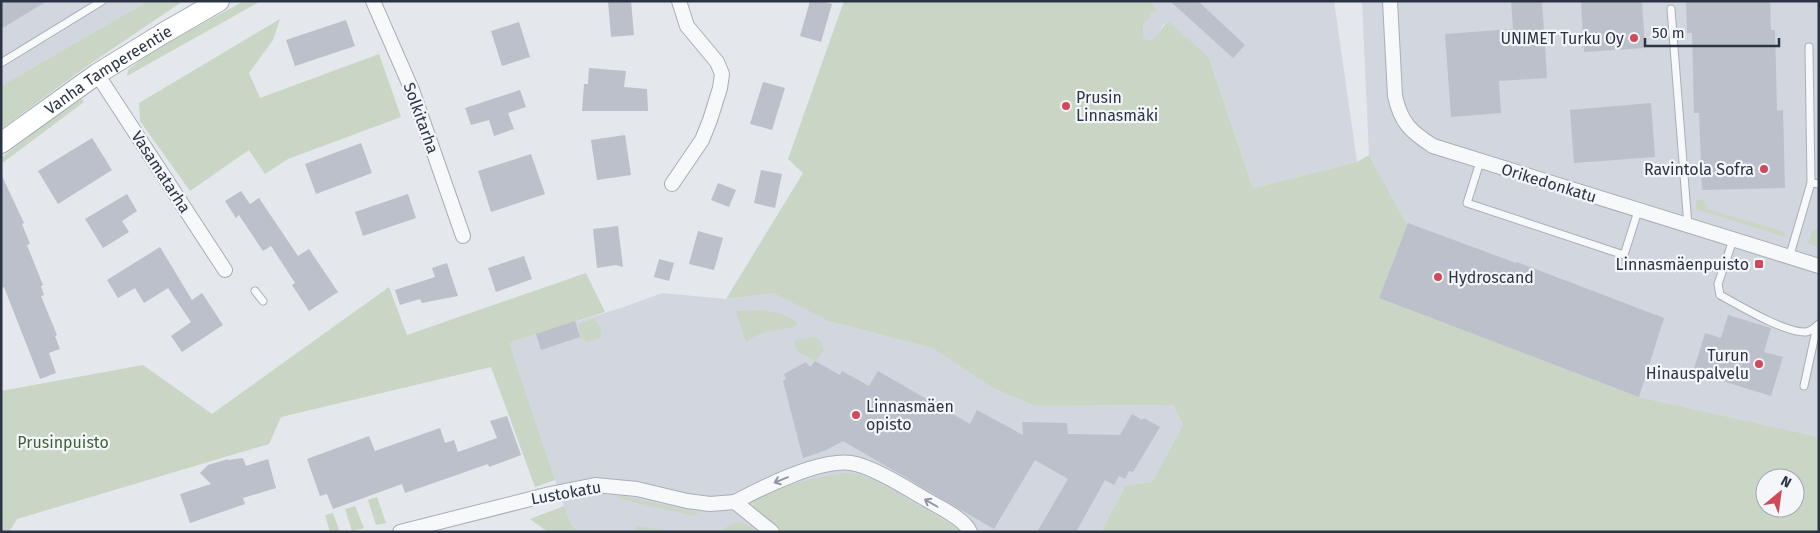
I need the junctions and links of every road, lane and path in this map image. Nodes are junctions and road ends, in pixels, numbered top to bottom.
1 (102, 1) edge
2 (219, 1) edge
3 (373, 1) edge
4 (679, 1) edge
5 (1390, 1) edge
6 (1671, 9) dead end
7 (1809, 47) dead end
8 (1, 63) edge
9 (97, 74) junction
10 (1, 143) edge
11 (1480, 162) junction
12 (672, 184) dead end
13 (1815, 184) edge
14 (1638, 211) junction
15 (1688, 226) junction
16 (463, 236) dead end
17 (1733, 240) junction
18 (1789, 258) junction
19 (1819, 266) edge
20 (225, 270) dead end
21 (255, 291) dead end
22 (263, 301) dead end
23 (1818, 325) edge
24 (1804, 386) dead end
25 (735, 502) junction
26 (400, 532) edge
27 (772, 532) edge
28 (970, 532) edge

1 - 8 lane
2 - 9 main road, Vanha Tampereentie
3 - 16 street, Solkitarha
4 - 12 street
5 - 11 street, Orikedonkatu
6 - 15 lane
7 - 13 lane
9 - 10 main road, Vanha Tampereentie
9 - 20 street, Vasamatarha
11 - 14 street, Orikedonkatu
11 - 14 lane
13 - 18 lane
14 - 15 street, Orikedonkatu
15 - 17 street, Orikedonkatu
17 - 18 street, Orikedonkatu
17 - 23 lane
18 - 19 street, Orikedonkatu
21 - 22 lane
23 - 24 lane
25 - 26 street, Lustokatu
25 - 27 street
28 -> 25 street, Lustokatu

